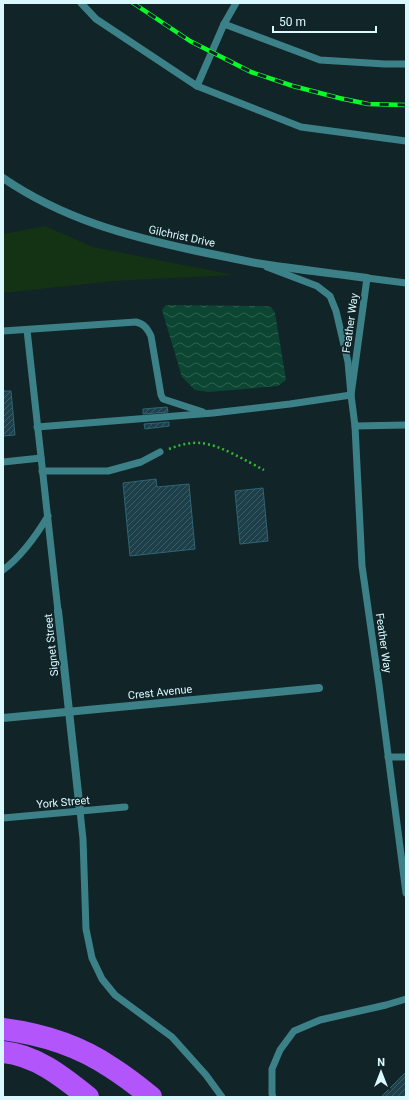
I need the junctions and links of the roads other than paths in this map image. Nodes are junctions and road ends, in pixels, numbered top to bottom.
1 (81, 3) edge
2 (236, 3) edge
3 (224, 24) junction
4 (406, 64) edge
5 (197, 86) junction
6 (406, 141) edge
7 (3, 178) edge
8 (257, 263) junction
9 (367, 278) junction
10 (406, 283) edge
11 (27, 330) junction
12 (3, 331) edge
13 (351, 395) junction
14 (208, 413) junction
15 (406, 425) edge
16 (37, 426) junction
17 (355, 426) junction
18 (160, 452) road end
19 (41, 458) junction
20 (3, 462) edge
21 (42, 474) junction
22 (48, 516) junction
23 (3, 570) edge
24 (58, 611) joint
25 (319, 688) dead end
26 (69, 712) junction
27 (3, 718) edge
28 (388, 757) junction
29 (406, 757) edge
30 (125, 807) dead end
31 (80, 811) junction
32 (3, 818) edge
33 (406, 893) edge
34 (406, 999) edge
35 (3, 1029) edge
36 (3, 1052) edge
37 (88, 1097) edge
38 (151, 1097) edge
39 (222, 1097) edge
40 (273, 1097) edge

1 - 5 lane
2 - 3 lane
3 - 4 lane
3 - 5 lane
5 - 6 lane
7 - 8 street, Gilchrist Drive
8 - 9 street, Gilchrist Drive
8 - 13 lane, Feather Way
9 - 10 lane
9 - 13 lane, Feather Way
11 - 12 lane
11 - 14 lane
11 - 16 lane, Signet Street
13 - 14 lane
13 - 17 lane, Feather Way
14 - 16 lane
15 - 17 lane
16 - 19 lane, Signet Street
17 - 28 lane, Feather Way
18 - 21 lane
19 - 20 lane
19 - 21 lane, Signet Street
21 - 22 lane, Signet Street
22 - 23 lane
22 - 24 lane, Signet Street
24 - 26 street, Signet Street
25 - 26 street, Crest Avenue
26 - 27 street, Crest Avenue
26 - 31 street, Signet Street
28 - 29 lane
28 - 33 lane, Feather Way
30 - 31 lane, York Street
31 - 32 lane, York Street
31 - 39 lane
34 - 40 lane
35 - 38 highway
36 - 37 highway

